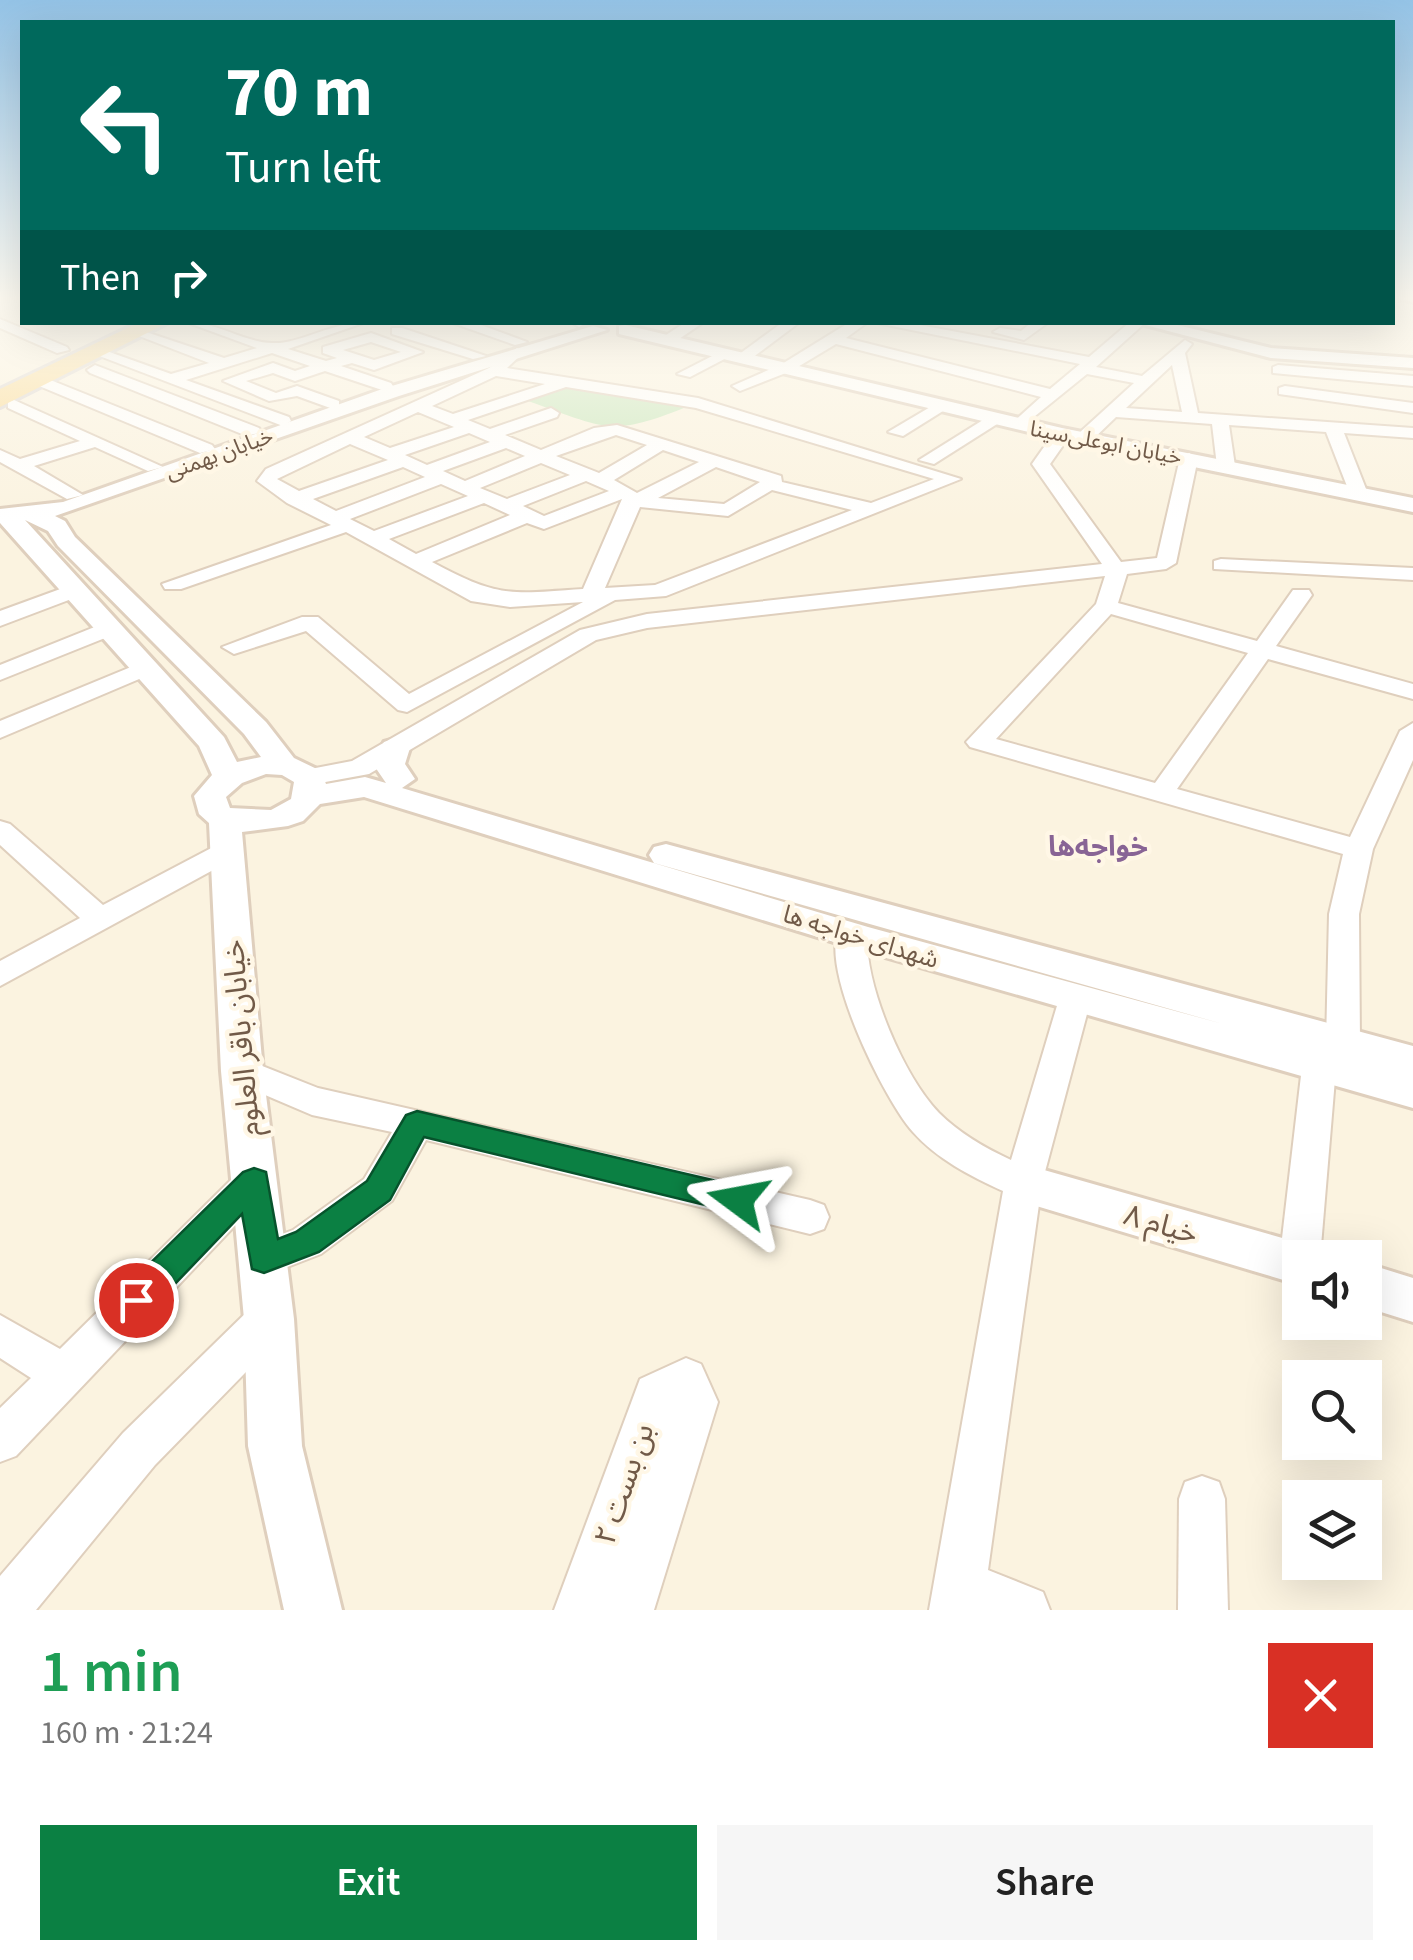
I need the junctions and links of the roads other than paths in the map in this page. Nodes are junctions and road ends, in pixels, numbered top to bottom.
1 (28, 371) edge
2 (59, 371) edge
3 (109, 371) edge
4 (142, 371) edge
5 (200, 371) edge
6 (235, 371) edge
7 (268, 371) edge
8 (282, 371) edge
9 (310, 371) edge
10 (340, 371) edge
11 (430, 371) edge
12 (451, 371) edge
13 (492, 371) edge
14 (501, 371) edge
15 (693, 371) edge
16 (777, 371) edge
17 (798, 371) edge
18 (963, 371) edge
19 (1081, 371) edge
20 (1112, 371) edge
21 (1156, 371) edge
22 (1181, 371) edge
23 (1278, 371) edge
24 (1345, 371) edge
25 (685, 374) dead end
26 (173, 379) junction
27 (0, 380) edge
28 (1146, 380) junction
29 (1413, 380) edge
30 (252, 382) junction
31 (565, 382) junction
32 (45, 383) junction
33 (385, 386) junction
34 (740, 386) dead end
35 (1285, 391) junction
36 (154, 394) junction
37 (1054, 394) junction
38 (222, 398) junction
39 (333, 404) junction
40 (5, 405) edge
41 (418, 406) junction
42 (943, 406) junction
43 (108, 407) junction
44 (1413, 408) edge
45 (1113, 412) junction
46 (551, 413) dead end
47 (131, 417) junction
48 (1191, 418) junction
49 (997, 419) junction
50 (1220, 420) junction
51 (283, 421) junction
52 (458, 424) junction
53 (1020, 424) junction
54 (1297, 426) junction
55 (1333, 428) junction
56 (74, 432) junction
57 (253, 432) junction
58 (897, 432) dead end
59 (1413, 433) edge
60 (1062, 434) junction
61 (0, 437) edge
62 (350, 438) junction
63 (1084, 438) junction
64 (495, 440) junction
65 (97, 441) junction
66 (661, 444) junction
67 (206, 448) junction
68 (9, 454) edge
69 (397, 457) junction
70 (543, 458) junction
71 (1188, 458) junction
72 (928, 460) dead end
73 (715, 461) junction
74 (1226, 466) junction
75 (154, 467) junction
76 (435, 474) junction
77 (592, 478) junction
78 (769, 484) junction
79 (476, 492) junction
80 (1359, 494) junction
81 (630, 496) junction
82 (85, 497) junction
83 (294, 499) junction
84 (1413, 505) edge
85 (507, 506) junction
86 (870, 508) junction
87 (17, 513) edge
88 (528, 516) junction
89 (339, 522) junction
90 (371, 539) junction
91 (414, 562) junction
92 (1222, 565) dead end
93 (1116, 571) junction
94 (1413, 574) edge
95 (173, 584) dead end
96 (74, 590) junction
97 (1301, 595) dead end
98 (601, 596) junction
99 (1106, 606) junction
100 (0, 620) edge
101 (106, 628) junction
102 (234, 647) dead end
103 (1263, 650) junction
104 (143, 669) junction
105 (0, 672) edge
106 (1413, 692) edge
107 (0, 730) edge
108 (1413, 732) edge
109 (397, 764) junction
110 (360, 768) joint
111 (301, 780) junction
112 (1161, 793) junction
113 (227, 816) junction
114 (0, 830) edge
115 (1358, 849) junction
116 (101, 920) junction
117 (851, 934) junction
118 (0, 975) edge
119 (1074, 999) junction
120 (1331, 1056) junction
121 (1413, 1062) edge
122 (242, 1072) junction
123 (1413, 1092) edge
124 (417, 1123) junction
125 (254, 1181) junction
126 (1022, 1183) junction
127 (810, 1217) dead end
128 (1304, 1240) edge
129 (264, 1258) junction
130 (1282, 1259) edge
131 (1382, 1290) edge
132 (1413, 1300) edge
133 (269, 1318) junction
134 (0, 1336) edge
135 (63, 1374) junction
136 (0, 1440) edge
137 (1202, 1499) dead end
138 (958, 1597) edge
139 (4, 1610) edge
140 (314, 1610) edge
141 (580, 1610) edge
142 (629, 1610) edge
143 (1025, 1610) edge
144 (1203, 1610) edge

1 - 27 main road
2 - 32 main road
3 - 36 street
4 - 26 street
5 - 26 street
6 - 30 street
7 - 30 street
8 - 9 street
10 - 33 street
11 - 33 street, خیابان بهمنی
12 - 82 street, خیابان بهمنی
13 - 41 street
14 - 31 street
15 - 25 street
16 - 34 street
17 - 42 street, خیابان ابوعلی‌سینا
18 - 37 street
19 - 37 street
20 - 28 street
21 - 28 street
22 - 48 street
23 - 35 street
24 - 29 street
26 - 38 street
28 - 45 street
30 - 38 street
30 - 39 street
31 - 52 street
31 - 86 street
32 - 40 main road
32 - 43 street
33 - 39 street, خیابان بهمنی
35 - 44 street
35 - 54 street
36 - 43 street
36 - 57 street
37 - 53 street
38 - 51 street
39 - 51 street, خیابان بهمنی
40 - 56 street
41 - 52 street
41 - 62 street
42 - 49 street, خیابان ابوعلی‌سینا
42 - 58 street
43 - 47 street
45 - 48 street
45 - 63 street
46 - 64 street
47 - 56 street
47 - 67 street
48 - 50 street
49 - 53 street, خیابان ابوعلی‌سینا
49 - 72 street
50 - 54 street
50 - 74 street
51 - 57 street, خیابان بهمنی
52 - 64 street
52 - 69 street
53 - 60 street, خیابان ابوعلی‌سینا
54 - 55 street
55 - 59 street
55 - 80 street
56 - 65 street
56 - 68 street
57 - 67 street, خیابان بهمنی
60 - 63 street, خیابان ابوعلی‌سینا
60 - 93 street
61 - 68 street
62 - 69 street
62 - 83 street
63 - 71 street, خیابان ابوعلی‌سینا
64 - 70 street
64 - 76 street
65 - 68 street
65 - 75 street
66 - 70 street
66 - 73 street
66 - 77 street
67 - 75 street, خیابان بهمنی
68 - 82 street
69 - 76 street
69 - 83 street
70 - 77 street
70 - 79 street
71 - 74 street, خیابان ابوعلی‌سینا
71 - 93 street
73 - 78 street
73 - 81 street
74 - 80 street, خیابان ابوعلی‌سینا
75 - 82 street, خیابان بهمنی
76 - 79 street
76 - 89 street
77 - 81 street
77 - 85 street
78 - 81 street
78 - 86 street
79 - 85 street
79 - 90 street
80 - 84 street, خیابان ابوعلی‌سینا
81 - 88 street
81 - 98 street
82 - 87 street
82 - 87 street, خیابان بهمنی
83 - 89 street
85 - 88 street
86 - 98 street
87 - 96 street, خیابان باقر العلوم
87 - 111 street
88 - 91 street
89 - 90 street
89 - 95 street
90 - 91 street
91 - 98 street
92 - 94 street
93 - 99 street
93 - 109 street
96 - 100 street
96 - 101 street, خیابان باقر العلوم
97 - 103 street
98 - 102 street
99 - 103 street
99 - 112 street
101 - 104 street, خیابان باقر العلوم
101 - 105 street
103 - 106 street
103 - 112 street
104 - 107 street
104 - 113 street, خیابان باقر العلوم
108 - 115 street
109 - 110 street, شهدای خواجه ها
109 - 120 street, شهدای خواجه ها
110 - 111 street
111 - 113 street
111 - 113 street, شهدای خواجه ها
111 - 117 street, شهدای خواجه ها
112 - 115 street
113 - 116 street
113 - 122 street, خیابان باقر العلوم
114 - 116 street
115 - 120 street
116 - 118 street
117 - 119 street, شهدای خواجه ها
117 - 126 street
119 - 120 street, شهدای خواجه ها
119 - 126 street
120 - 121 street, شهدای خواجه ها
120 - 123 street, شهدای خواجه ها
120 - 128 street
122 - 124 street
122 - 125 street, خیابان باقر العلوم
124 - 127 street
124 - 129 street
125 - 129 street, خیابان باقر العلوم
125 - 135 street
126 - 130 street, خیام ۸
126 - 138 street
129 - 133 street, خیابان باقر العلوم
131 - 132 street
133 - 139 street
133 - 140 street, خیابان باقر العلوم
134 - 135 street
135 - 136 street
137 - 144 street
138 - 143 street
141 - 142 street, بن بست ۲

